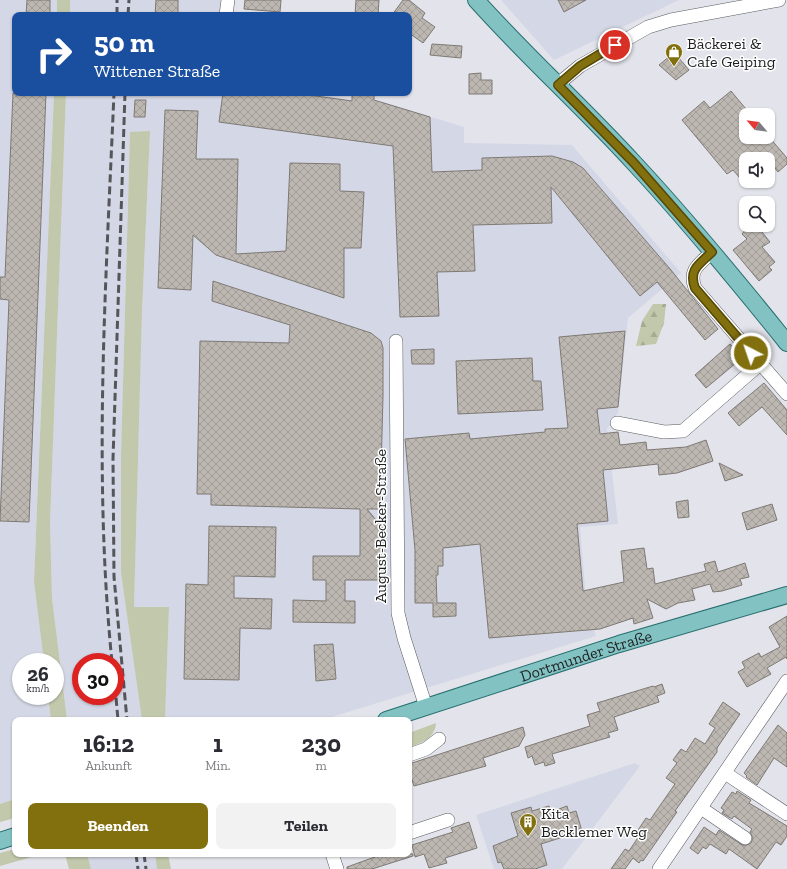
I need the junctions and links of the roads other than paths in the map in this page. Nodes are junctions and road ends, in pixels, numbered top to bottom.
1 (228, 0) edge
2 (476, 0) edge
3 (779, 0) edge
4 (745, 3) edge
5 (226, 12) edge
6 (558, 85) junction
7 (712, 252) junction
8 (396, 341) dead end
9 (787, 343) edge
10 (760, 364) junction
11 (787, 394) edge
12 (617, 423) dead end
13 (787, 595) edge
14 (787, 681) edge
15 (426, 707) junction
16 (395, 717) edge
17 (439, 739) dead end
18 (412, 754) edge
19 (725, 773) junction
20 (701, 808) junction
21 (787, 814) edge
22 (448, 820) dead end
23 (412, 832) edge
24 (12, 837) edge
25 (745, 838) dead end
26 (0, 841) edge
27 (662, 868) edge

1 - 5 street
2 - 6 main road
3 - 4 street
4 - 6 street
6 - 7 main road
7 - 9 main road
7 - 10 street
8 - 15 street, August-Becker-Straße
10 - 11 street
10 - 12 street
13 - 15 main road, Dortmunder Straße
14 - 19 street
15 - 16 main road, Dortmunder Straße
17 - 18 street
19 - 20 street
19 - 21 street
20 - 25 street
20 - 27 street
22 - 23 street
24 - 26 main road

